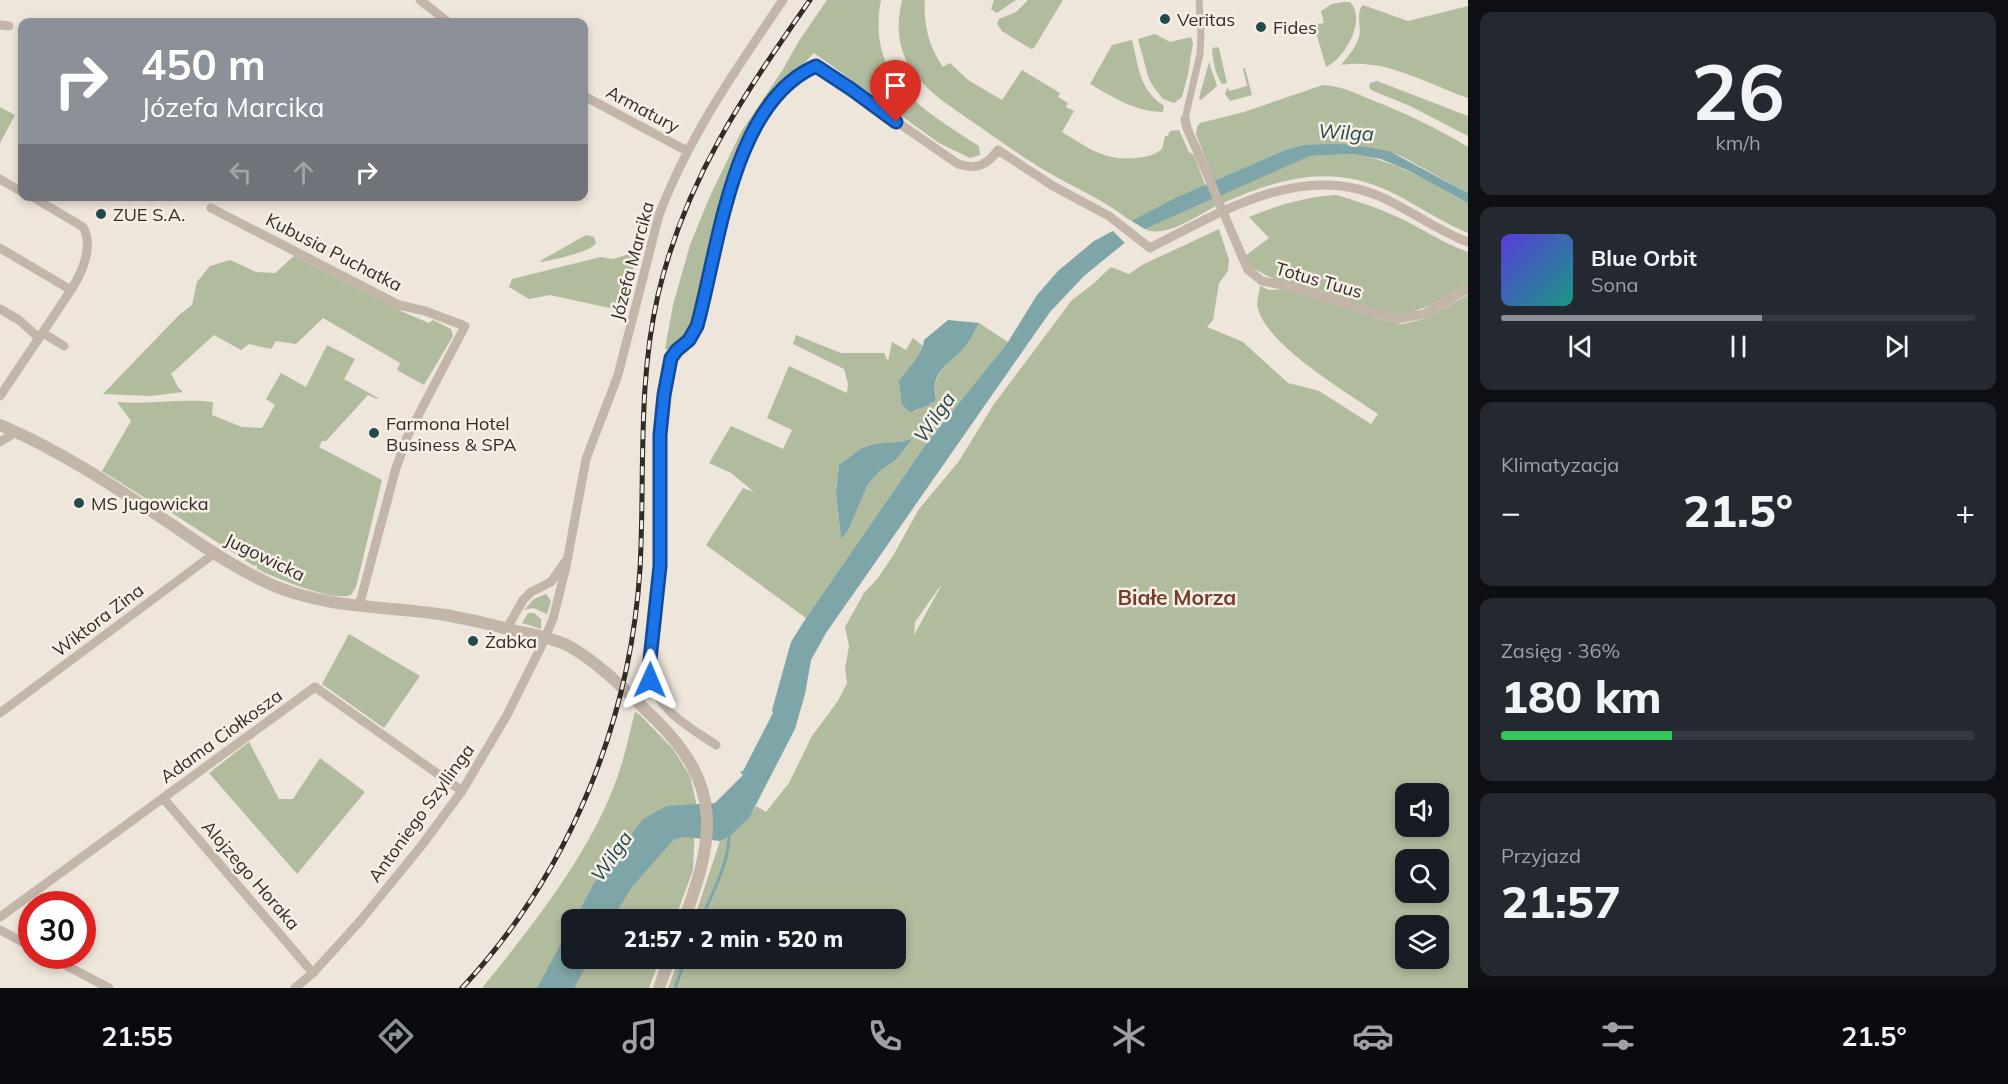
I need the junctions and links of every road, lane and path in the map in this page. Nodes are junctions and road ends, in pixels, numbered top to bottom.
1 (420, 0) edge
2 (783, 0) edge
3 (1199, 0) edge
4 (443, 18) edge
5 (588, 98) edge
6 (1185, 119) joint
7 (687, 151) junction
8 (0, 178) edge
9 (18, 189) edge
10 (39, 201) edge
11 (211, 208) dead end
12 (1468, 242) edge
13 (0, 248) edge
14 (1468, 289) edge
15 (71, 290) junction
16 (0, 309) edge
17 (41, 336) junction
18 (64, 346) dead end
19 (0, 396) edge
20 (0, 425) edge
21 (16, 432) junction
22 (0, 442) edge
23 (214, 553) junction
24 (568, 555) junction
25 (543, 587) junction
26 (558, 601) junction
27 (359, 606) junction
28 (507, 628) junction
29 (544, 637) junction
30 (669, 712) junction
31 (0, 713) edge
32 (658, 722) junction
33 (716, 745) dead end
34 (462, 791) junction
35 (164, 798) junction
36 (688, 909) edge
37 (0, 917) edge
38 (0, 930) edge
39 (18, 940) edge
40 (73, 969) edge
41 (666, 969) edge
42 (313, 973) junction
43 (109, 988) edge
44 (295, 988) edge
45 (659, 988) edge

1 - 4 street
2 - 7 street, Józefa Marcika
3 - 6 street
5 - 7 street, Armatury
6 - 14 street, Totus Tuus, bridge
7 - 24 street, Józefa Marcika
8 - 9 street
10 - 15 street
11 - 27 street, Kubusia Puchatka
12 - 30 street
13 - 15 street
15 - 17 street
16 - 17 street
17 - 18 street
17 - 19 street
20 - 21 street, Jugowicka
21 - 22 street
21 - 23 street, Jugowicka
23 - 27 street, Jugowicka
23 - 31 street, Wiktora Zina
24 - 25 street, Józefa Marcika
24 - 26 street, Józefa Marcika
25 - 26 street
25 - 28 street, Józefa Marcika
26 - 29 street, Józefa Marcika
27 - 28 street, Jugowicka
28 - 29 street, Jugowicka
29 - 32 street, Jugowicka
29 - 34 street, Antoniego Szyllinga
30 - 32 street
30 - 33 street
32 - 36 street, Jugowicka
34 - 35 street, Adama Ciołkosza
34 - 42 street, Antoniego Szyllinga
35 - 37 street, Adama Ciołkosza
35 - 42 street, Alojzego Horaka
38 - 39 street
40 - 43 street
41 - 45 street
42 - 44 street, Antoniego Szyllinga

